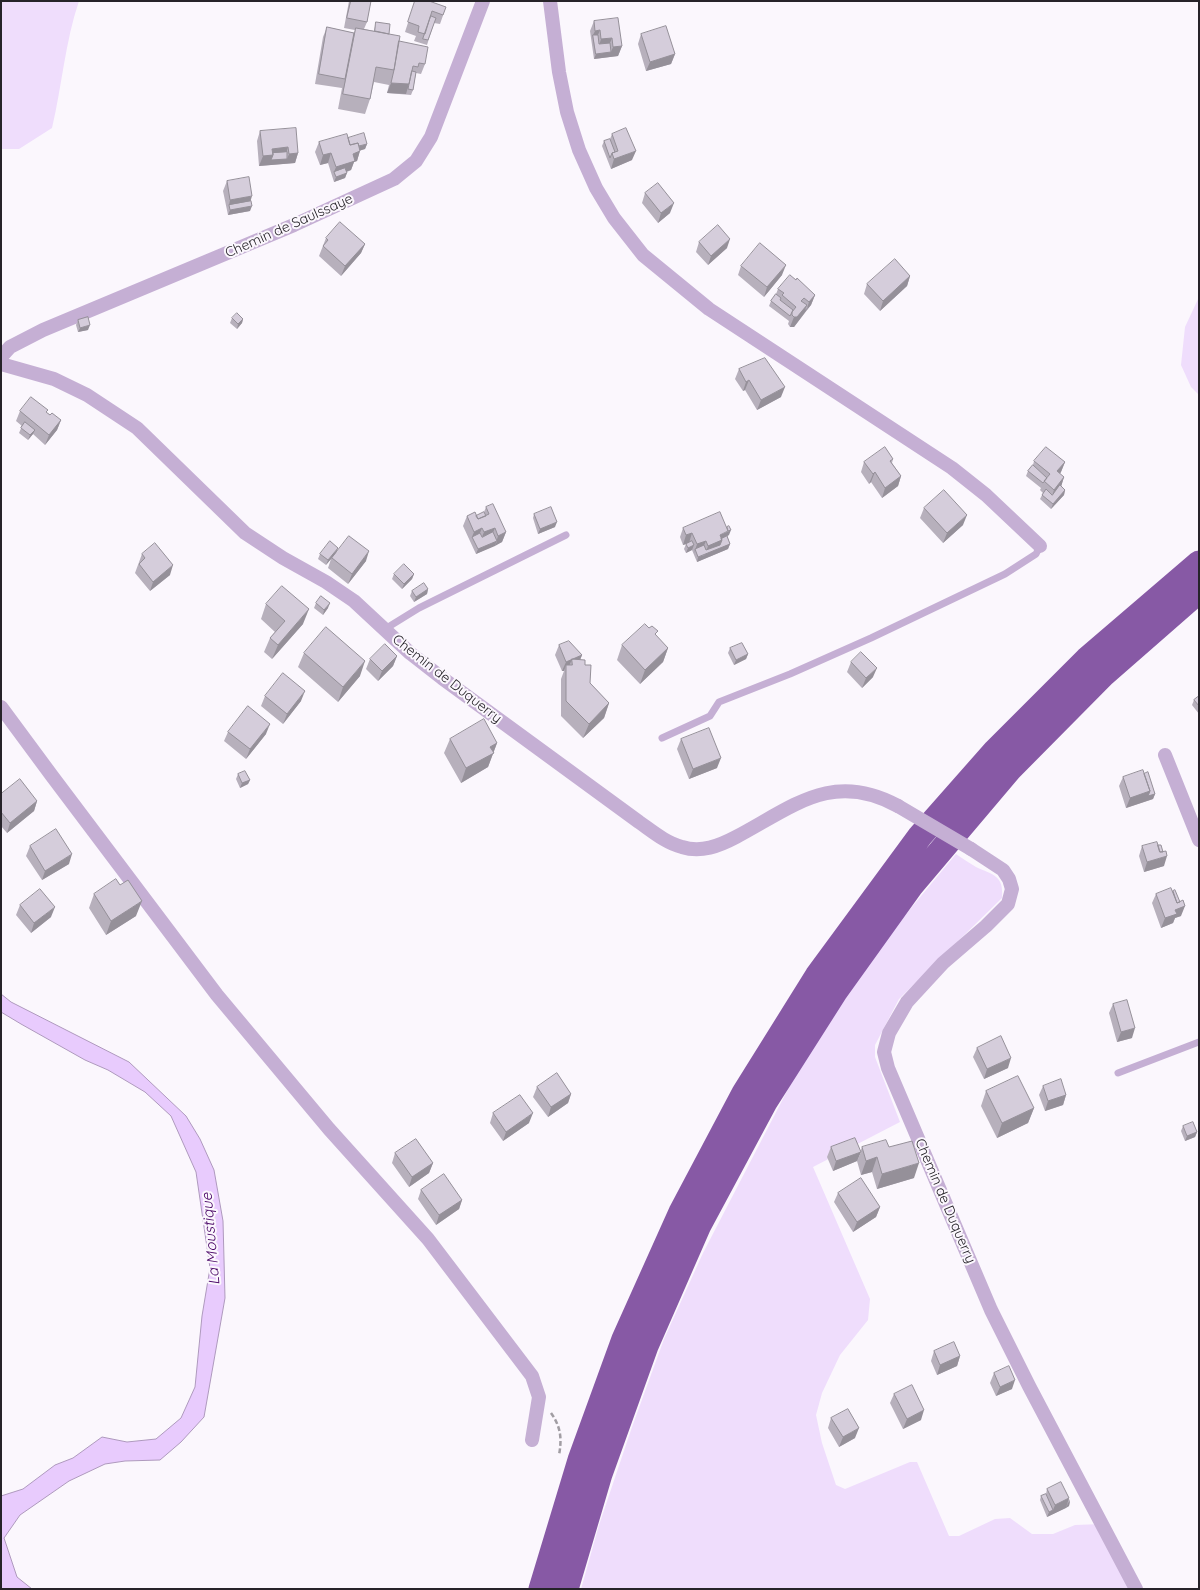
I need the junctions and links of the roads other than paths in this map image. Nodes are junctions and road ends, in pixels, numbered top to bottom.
1 (483, 1) edge
2 (550, 1) edge
3 (1, 357) edge
4 (1, 364) edge
5 (566, 536) dead end
6 (1040, 546) joint
7 (1199, 563) edge
8 (1199, 591) edge
9 (385, 629) junction
10 (1, 707) edge
11 (662, 738) dead end
12 (1165, 756) dead end
13 (1199, 840) edge
14 (1199, 1042) edge
15 (1118, 1073) dead end
16 (532, 1440) dead end
17 (541, 1589) edge
18 (566, 1589) edge
19 (1136, 1589) edge

1 - 3 street, Chemin de Saulssaye
2 - 6 street
4 - 9 street, Chemin de Duquerry
5 - 9 lane
6 - 11 lane
7 - 17 highway
8 - 18 highway
9 - 19 street, Chemin de Duquerry, bridge
10 - 16 street
12 - 13 street
14 - 15 lane

